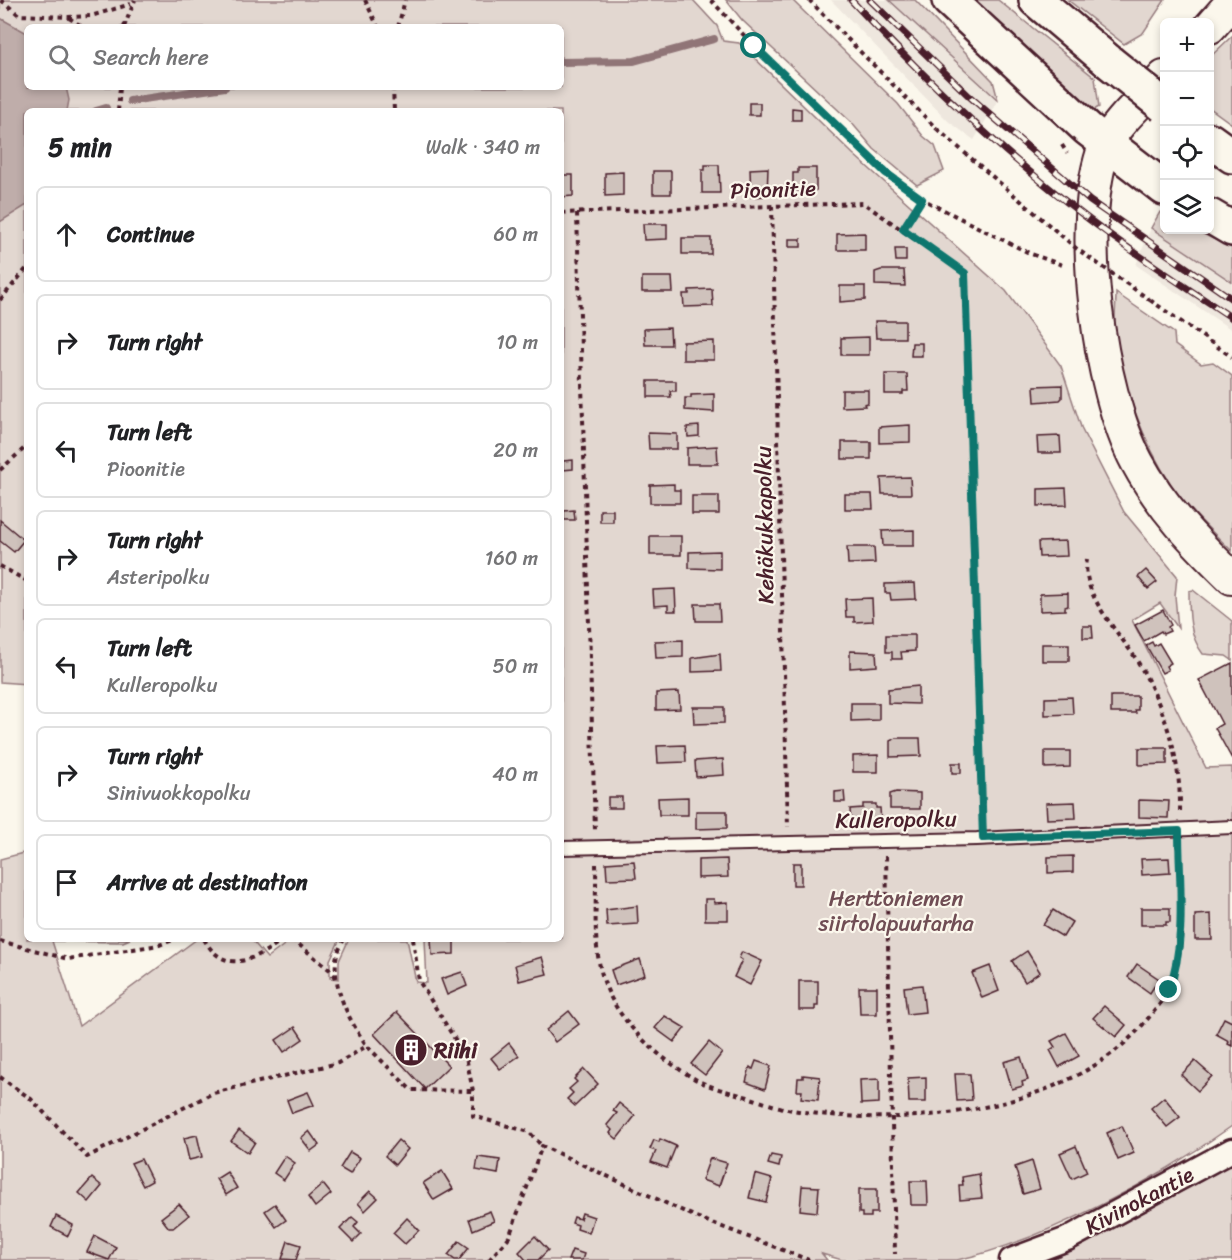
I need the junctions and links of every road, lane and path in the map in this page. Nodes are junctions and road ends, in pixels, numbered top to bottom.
1 (2, 0) edge
2 (135, 0) edge
3 (365, 0) edge
4 (405, 0) edge
5 (711, 0) edge
6 (809, 0) edge
7 (949, 0) edge
8 (1036, 0) edge
9 (1232, 2) edge
10 (131, 4) junction
11 (69, 17) junction
12 (1214, 22) edge
13 (79, 24) edge
14 (125, 24) edge
15 (377, 24) edge
16 (399, 24) edge
17 (1160, 82) edge
18 (120, 90) edge
19 (393, 90) edge
20 (1160, 103) edge
21 (118, 108) edge
22 (394, 108) edge
23 (1214, 143) edge
24 (1106, 144) junction
25 (1232, 156) edge
26 (1160, 185) edge
27 (922, 199) junction
28 (772, 206) junction
29 (564, 213) edge
30 (577, 213) junction
31 (1214, 219) edge
32 (903, 229) junction
33 (1232, 230) edge
34 (1074, 269) dead end
35 (24, 272) edge
36 (0, 300) edge
37 (1232, 357) edge
38 (24, 449) edge
39 (0, 470) edge
40 (1086, 559) dead end
41 (0, 566) edge
42 (1232, 578) edge
43 (24, 579) edge
44 (1232, 827) edge
45 (1179, 831) junction
46 (983, 838) junction
47 (886, 840) junction
48 (788, 843) junction
49 (596, 847) junction
50 (564, 848) edge
51 (0, 941) edge
52 (168, 942) edge
53 (206, 942) edge
54 (279, 942) edge
55 (296, 942) edge
56 (343, 942) edge
57 (412, 942) edge
58 (337, 982) junction
59 (367, 1046) junction
60 (0, 1077) edge
61 (473, 1091) junction
62 (893, 1117) junction
63 (542, 1146) junction
64 (1232, 1150) edge
65 (895, 1254) dead end
66 (489, 1260) edge
67 (809, 1260) edge
68 (1011, 1260) edge

1 - 11 path
2 - 10 path
3 - 15 path
4 - 16 path
5 - 27 path
6 - 37 path, bridge
7 - 24 highway
8 - 20 highway, bridge
9 - 12 main road
10 - 11 path
10 - 14 path
11 - 13 path
17 - 24 main road
18 - 21 path
19 - 22 path
23 - 25 highway
24 - 26 highway
24 - 42 main road
27 - 32 path
27 - 34 path
28 - 30 path, Pioonitie
28 - 32 path, Pioonitie
28 - 48 path, Kehäkukkapolku
29 - 30 path, Pioonitie
30 - 49 path
31 - 33 highway
32 - 46 path, Pioonitie
35 - 36 path
38 - 39 path
40 - 45 path
41 - 43 path
44 - 45 lane, Kulleropolku
45 - 46 lane, Kulleropolku
45 - 62 path
46 - 47 lane, Kulleropolku
47 - 48 lane, Kulleropolku
47 - 62 path
48 - 49 lane, Kulleropolku
49 - 50 lane, Kulleropolku
49 - 62 path
51 - 52 path
53 - 54 path
55 - 58 path
56 - 58 path
57 - 61 path
58 - 59 path
59 - 60 path
59 - 61 path
61 - 63 path
62 - 65 path
63 - 66 path
63 - 67 path
64 - 68 street, Kivinokantie

